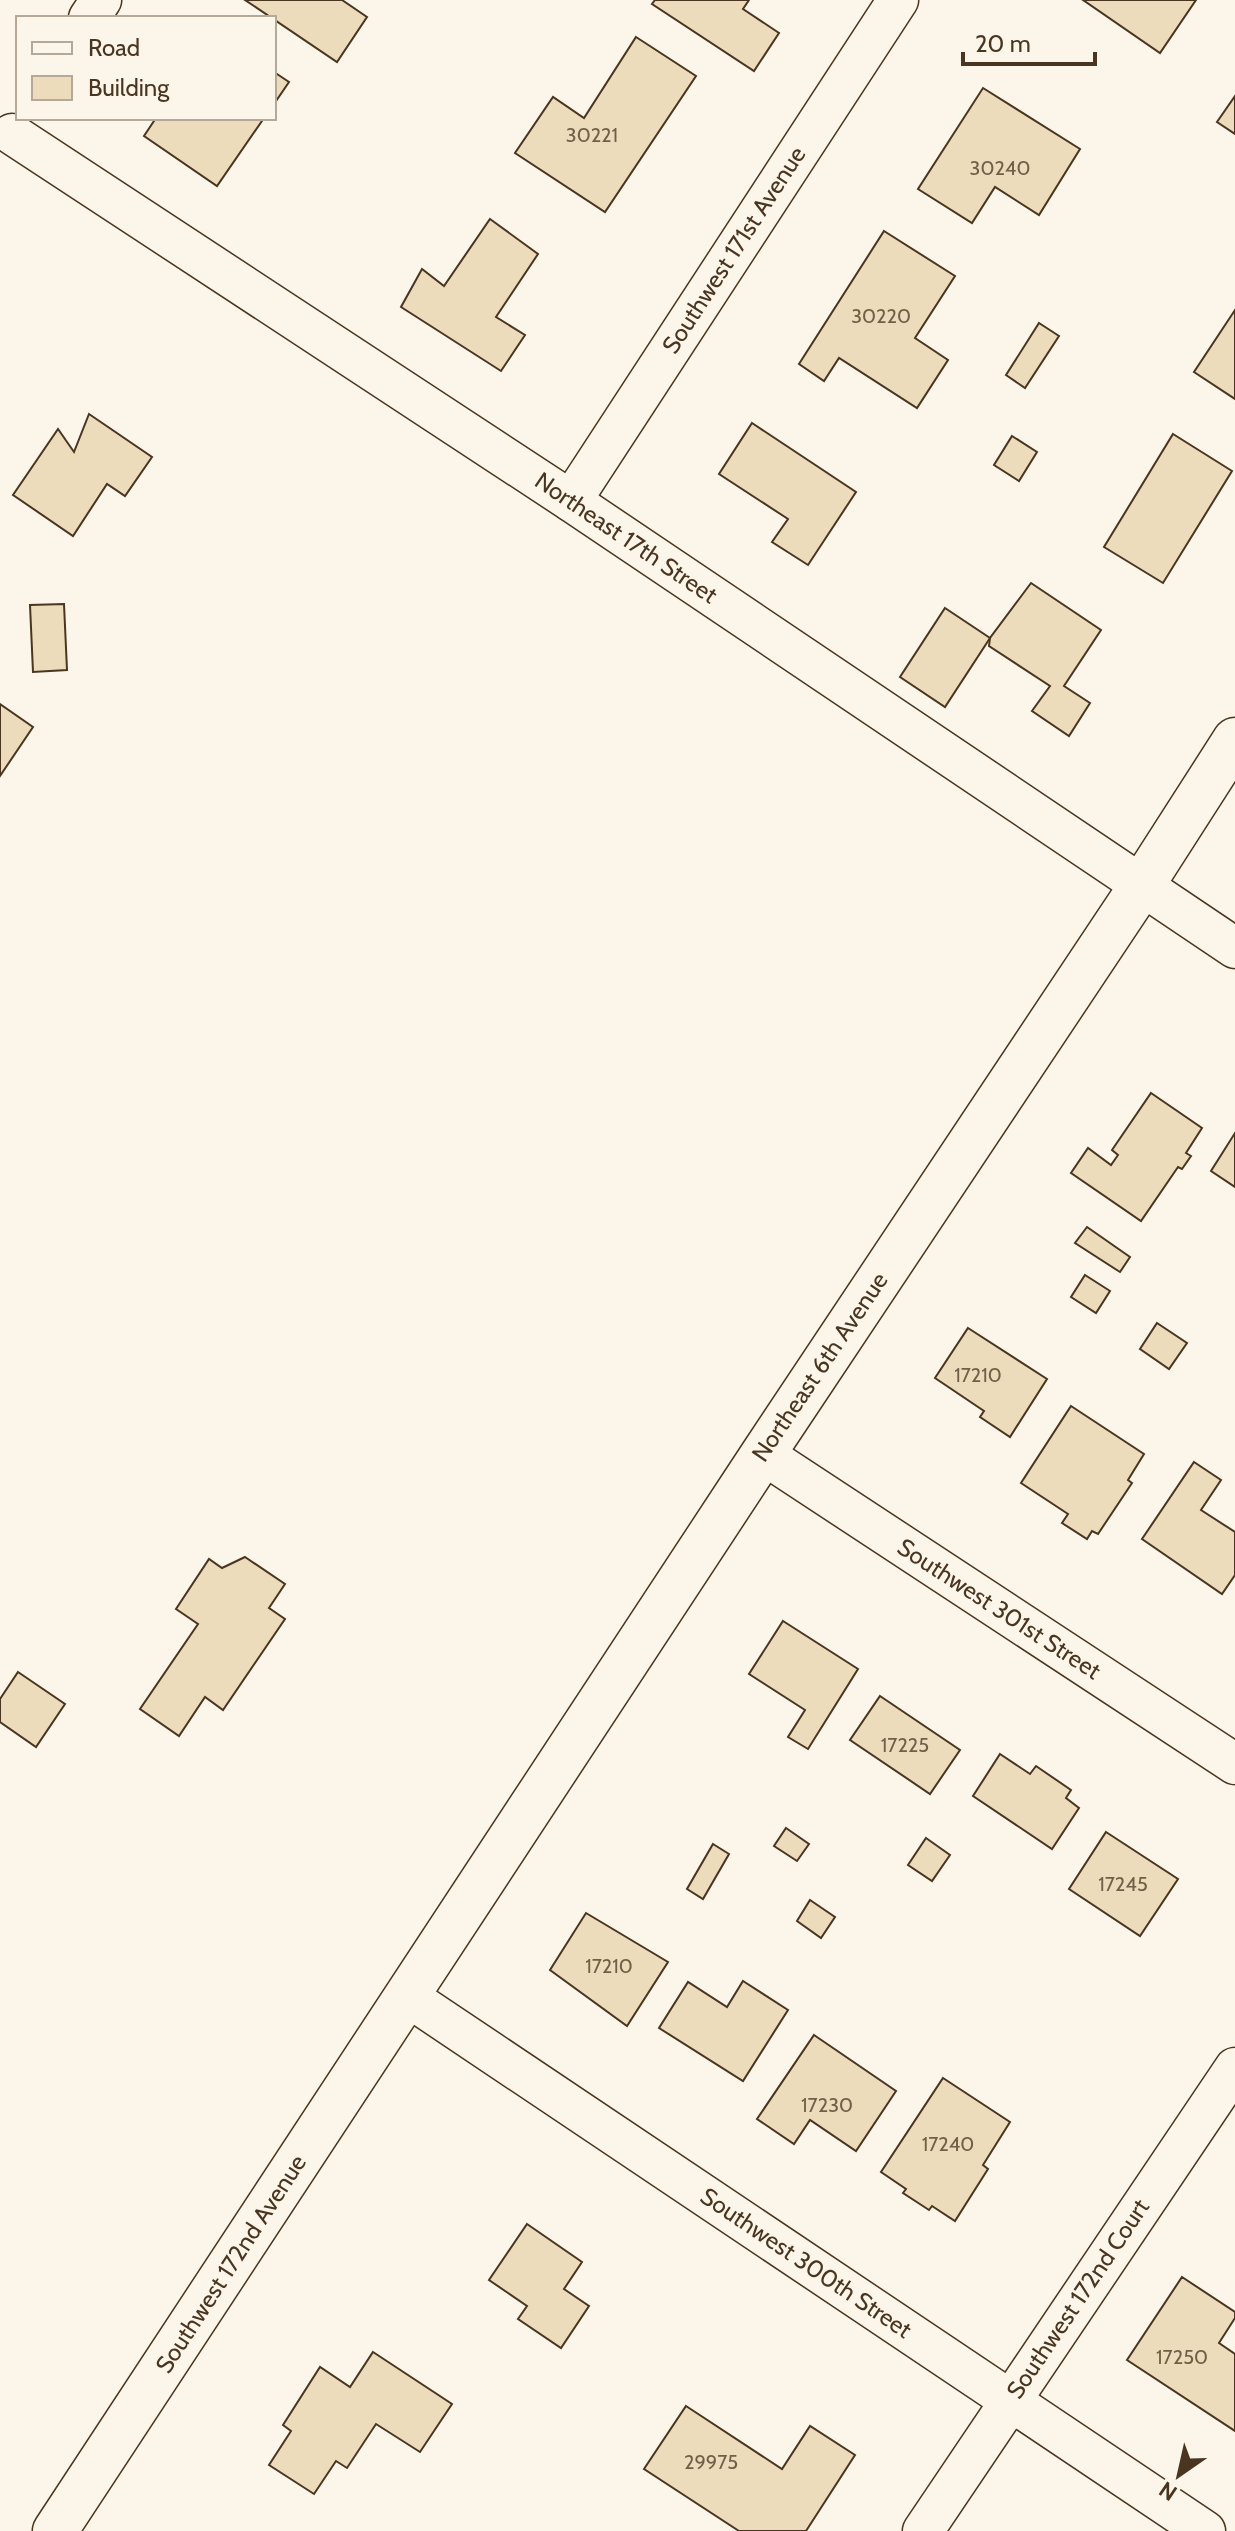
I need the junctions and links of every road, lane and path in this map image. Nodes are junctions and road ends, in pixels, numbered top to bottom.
1 (898, 0) edge
2 (12, 135) edge
3 (571, 501) junction
4 (1235, 740) edge
5 (1142, 885) junction
6 (1235, 948) edge
7 (763, 1454) junction
8 (1235, 1764) edge
9 (407, 1996) junction
10 (1235, 2068) edge
11 (1011, 2399) junction
12 (55, 2531) edge
13 (923, 2531) edge
14 (1205, 2531) edge

1 - 3 street, Southwest 171st Avenue
2 - 3 street, Northeast 17th Street
3 - 5 street, Northeast 17th Street
4 - 5 street, Northeast 6th Avenue
5 - 6 street, Northeast 17th Street
5 - 7 street, Northeast 6th Avenue
7 - 8 street, Southwest 301st Street
7 - 9 street, Northeast 6th Avenue
9 - 11 street, Southwest 300th Street
9 - 12 street, Southwest 172nd Avenue
10 - 11 street, Southwest 172nd Court
11 - 13 street, Southwest 172nd Court
11 - 14 street, Southwest 300th Street

